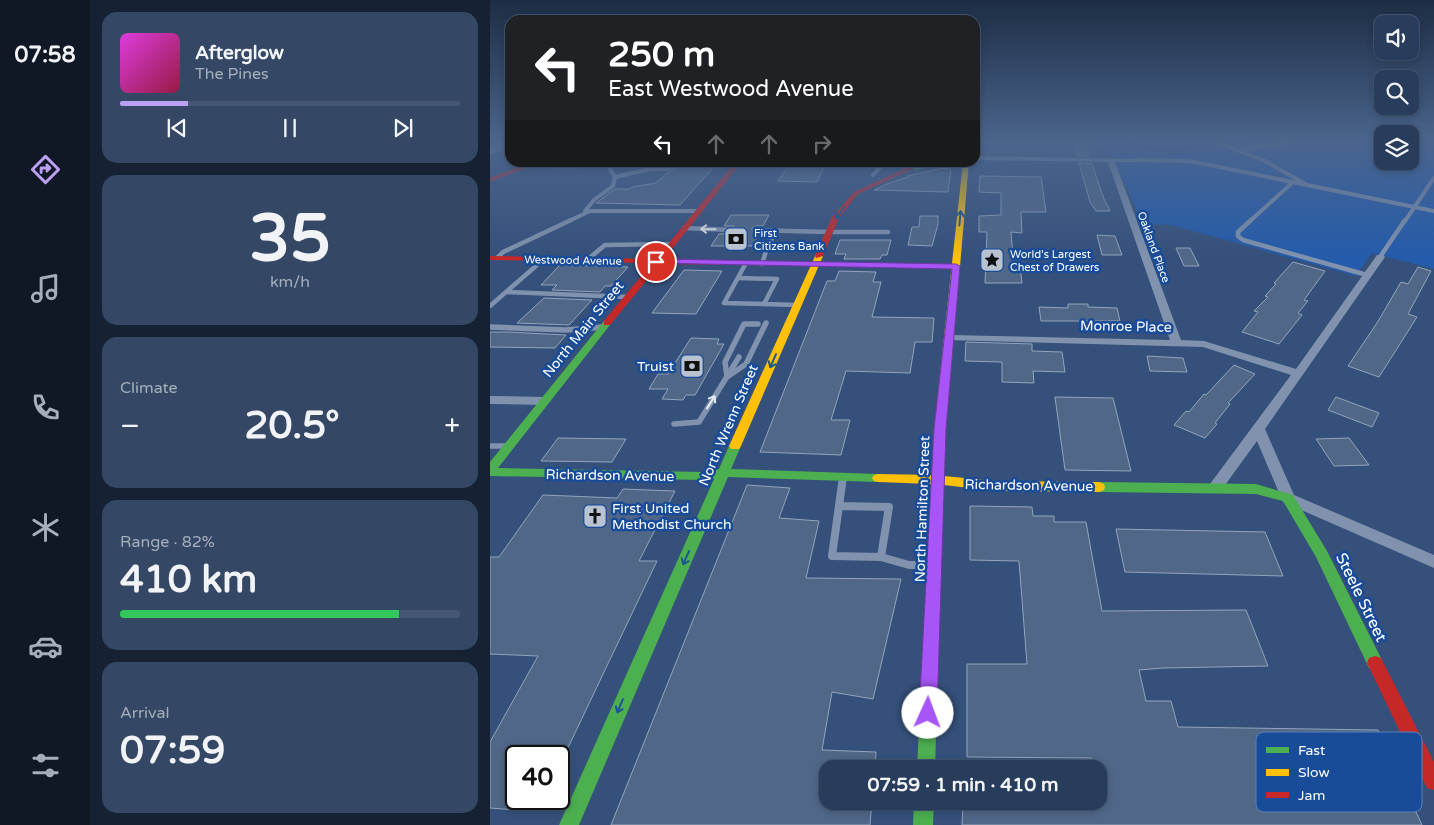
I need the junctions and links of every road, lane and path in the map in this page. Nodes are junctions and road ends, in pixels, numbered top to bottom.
1 (614, 180) edge
2 (724, 180) edge
3 (886, 180) edge
4 (964, 180) edge
5 (1118, 180) edge
6 (1276, 180) edge
7 (1297, 180) edge
8 (1433, 180) edge
9 (1292, 183) junction
10 (1308, 186) junction
11 (1414, 207) junction
12 (698, 211) junction
13 (1434, 212) edge
14 (584, 213) junction
15 (684, 228) junction
16 (732, 230) dead end
17 (756, 230) dead end
18 (776, 231) junction
19 (829, 232) junction
20 (888, 232) dead end
21 (671, 244) junction
22 (1380, 256) joint
23 (493, 258) edge
24 (544, 259) junction
25 (587, 260) junction
26 (656, 262) junction
27 (746, 263) junction
28 (762, 264) junction
29 (814, 264) junction
30 (956, 266) junction
31 (1367, 275) junction
32 (738, 278) junction
33 (506, 292) junction
34 (628, 297) junction
35 (764, 304) junction
36 (797, 305) junction
37 (490, 306) edge
38 (766, 323) dead end
39 (758, 324) dead end
40 (604, 327) junction
41 (490, 328) edge
42 (950, 338) junction
43 (1176, 342) junction
44 (739, 357) dead end
45 (1298, 373) junction
46 (727, 377) junction
47 (490, 400) edge
48 (545, 401) junction
49 (674, 424) dead end
50 (1259, 429) junction
51 (490, 446) edge
52 (500, 452) edge
53 (490, 471) edge
54 (724, 473) junction
55 (843, 477) junction
56 (938, 480) junction
57 (1215, 488) junction
58 (1288, 498) junction
59 (840, 506) junction
60 (881, 557) junction
61 (1434, 562) edge
62 (934, 565) junction
63 (1410, 732) edge
64 (1422, 757) edge
65 (926, 760) edge
66 (1434, 781) edge
67 (924, 810) edge
68 (569, 825) edge
69 (923, 825) edge

1 - 14 lane
2 - 12 street, North Main Street
3 -> 19 street, North Wrenn Street
30 -> 4 street, North Hamilton Street
5 - 43 street, Oakland Place
6 - 9 lane
7 - 10 lane
8 - 11 lane
9 - 10 lane
9 - 31 lane
10 - 11 lane
11 - 13 lane
11 - 22 lane
12 - 14 lane
12 - 15 street, North Main Street
14 - 23 lane
16 -> 15 lane
15 - 21 street, North Main Street
17 - 18 lane
18 - 19 lane
18 - 28 lane
19 - 20 lane
19 - 29 street, North Wrenn Street
21 - 25 lane
21 - 26 street, North Main Street
22 - 31 street
23 - 24 street, Westwood Avenue
24 - 25 street, Westwood Avenue
24 - 33 lane
25 - 26 street, Westwood Avenue
26 - 27 street, Westwood Avenue
26 - 34 street, North Main Street
27 - 28 street, Westwood Avenue
27 - 32 lane
28 - 29 street, Westwood Avenue
29 - 30 street, Westwood Avenue
29 - 36 street, North Wrenn Street
30 - 42 street, North Hamilton Street
31 - 45 street
32 - 35 lane
32 - 35 lane
33 - 34 lane
33 - 37 lane
34 - 40 street, North Main Street
35 - 36 lane
36 -> 54 street, North Wrenn Street
38 - 46 lane
39 - 46 lane
40 - 41 lane
40 - 48 street, North Main Street
42 - 43 street, Monroe Place
42 - 56 street, North Hamilton Street
43 - 45 street, Monroe Place
44 - 46 lane
45 - 50 street
49 -> 46 lane
47 - 48 street
48 - 52 street, North Main Street
50 - 57 street
50 - 58 street, Steele Street
51 - 52 lane
52 - 53 street, North Main Street
53 - 54 street, Richardson Avenue
54 - 55 street, Richardson Avenue
54 -> 68 street, North Wrenn Street
55 - 56 street, Richardson Avenue
55 - 59 lane
56 - 57 street, Richardson Avenue
56 - 62 street, North Hamilton Street
57 - 58 street, Richardson Avenue
58 - 61 street, Richardson Avenue
58 - 63 street, Steele Street
59 - 60 lane
59 - 60 lane
60 - 62 lane
62 - 65 street, North Hamilton Street
64 - 66 street, Steele Street
67 - 69 street

